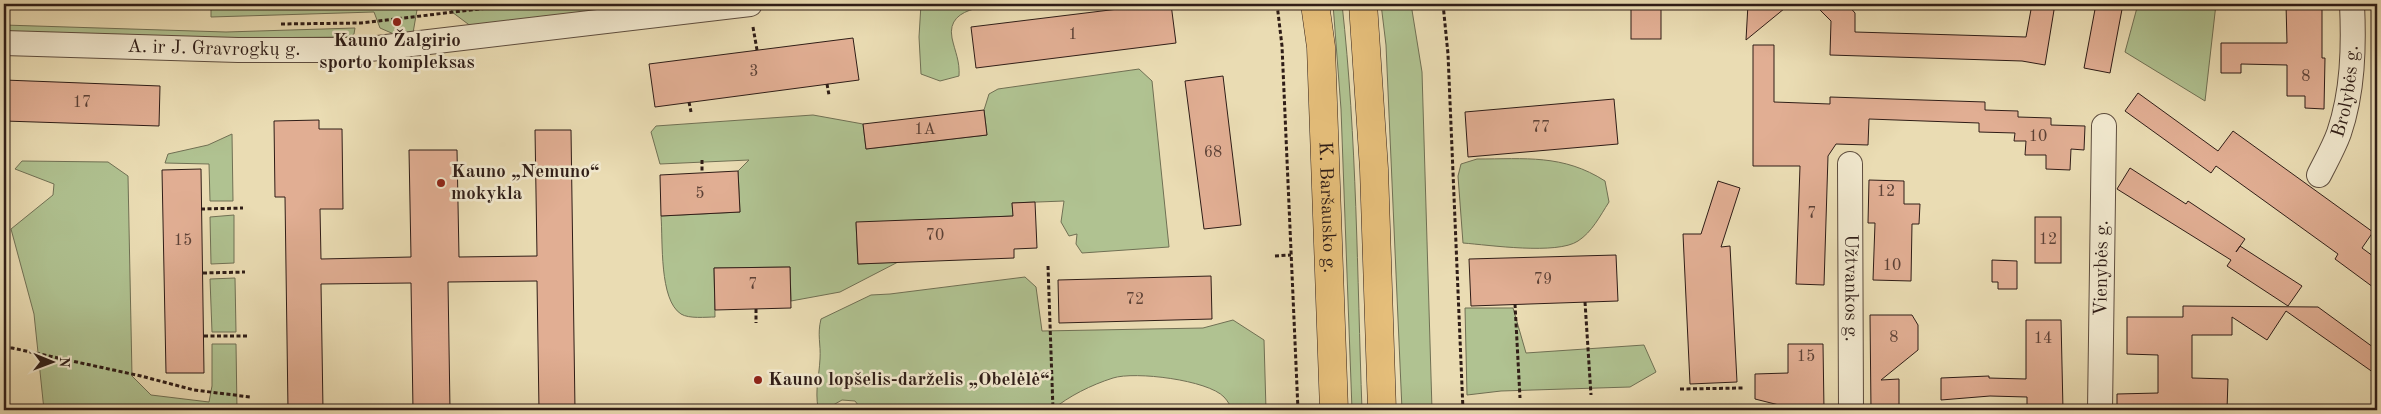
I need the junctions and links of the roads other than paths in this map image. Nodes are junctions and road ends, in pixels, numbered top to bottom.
1 (1315, 4) edge
2 (1363, 4) edge
3 (2352, 4) edge
4 (752, 15) edge
5 (4, 43) edge
6 (2104, 126) dead end
7 (1850, 164) dead end
8 (2319, 175) dead end
9 (1334, 410) edge
10 (1382, 410) edge
11 (1852, 410) edge
12 (2100, 410) edge

1 - 9 main road, K. Baršausko g.
2 - 10 main road
3 - 8 street, Brolybės g.
4 - 5 street, A. ir J. Gravrogkų g.
6 - 12 street, Vienybės g.
7 - 11 street, Užtvankos g.

